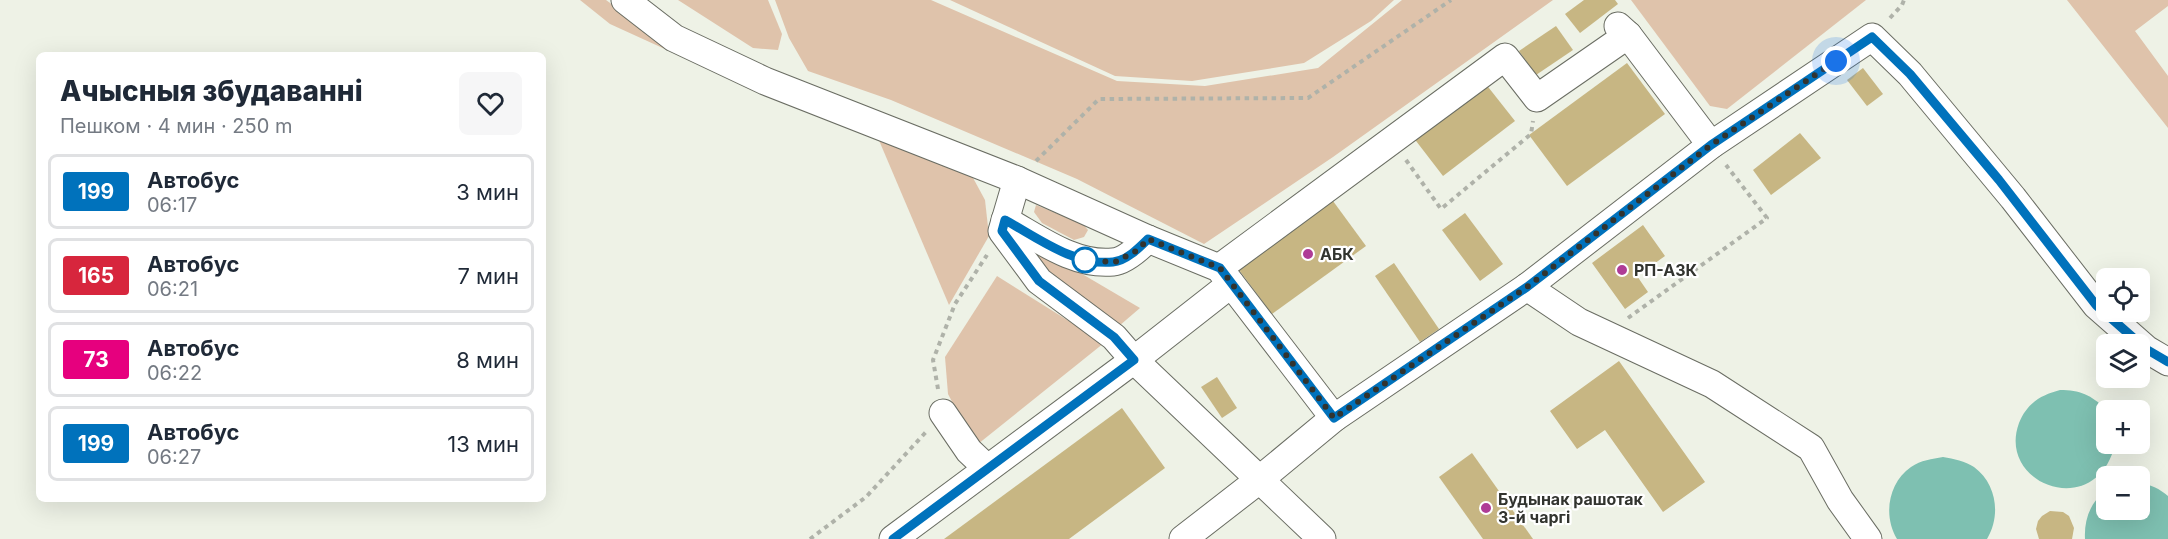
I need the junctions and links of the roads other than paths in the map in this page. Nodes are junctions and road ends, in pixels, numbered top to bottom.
1 (625, 0) edge
2 (1711, 145) junction
3 (1017, 180) junction
4 (1003, 226) junction
5 (1148, 239) junction
6 (1216, 271) junction
7 (1527, 287) junction
8 (1134, 360) junction
9 (2168, 362) edge
10 (943, 414) road end
11 (1334, 418) junction
12 (987, 468) junction
13 (1259, 480) junction
14 (893, 539) edge
15 (1183, 539) edge
16 (1322, 539) edge
17 (1868, 539) edge

1 - 3 street
2 - 6 street
2 - 7 street
2 - 9 street
3 - 4 street
3 - 5 street
4 - 5 street
4 - 8 street
5 - 6 street
6 - 8 street
6 - 11 street
7 - 11 street
7 - 17 street
8 - 12 street
8 - 13 street
10 - 12 street
11 - 13 street
12 - 14 street
13 - 15 street
13 - 16 street

